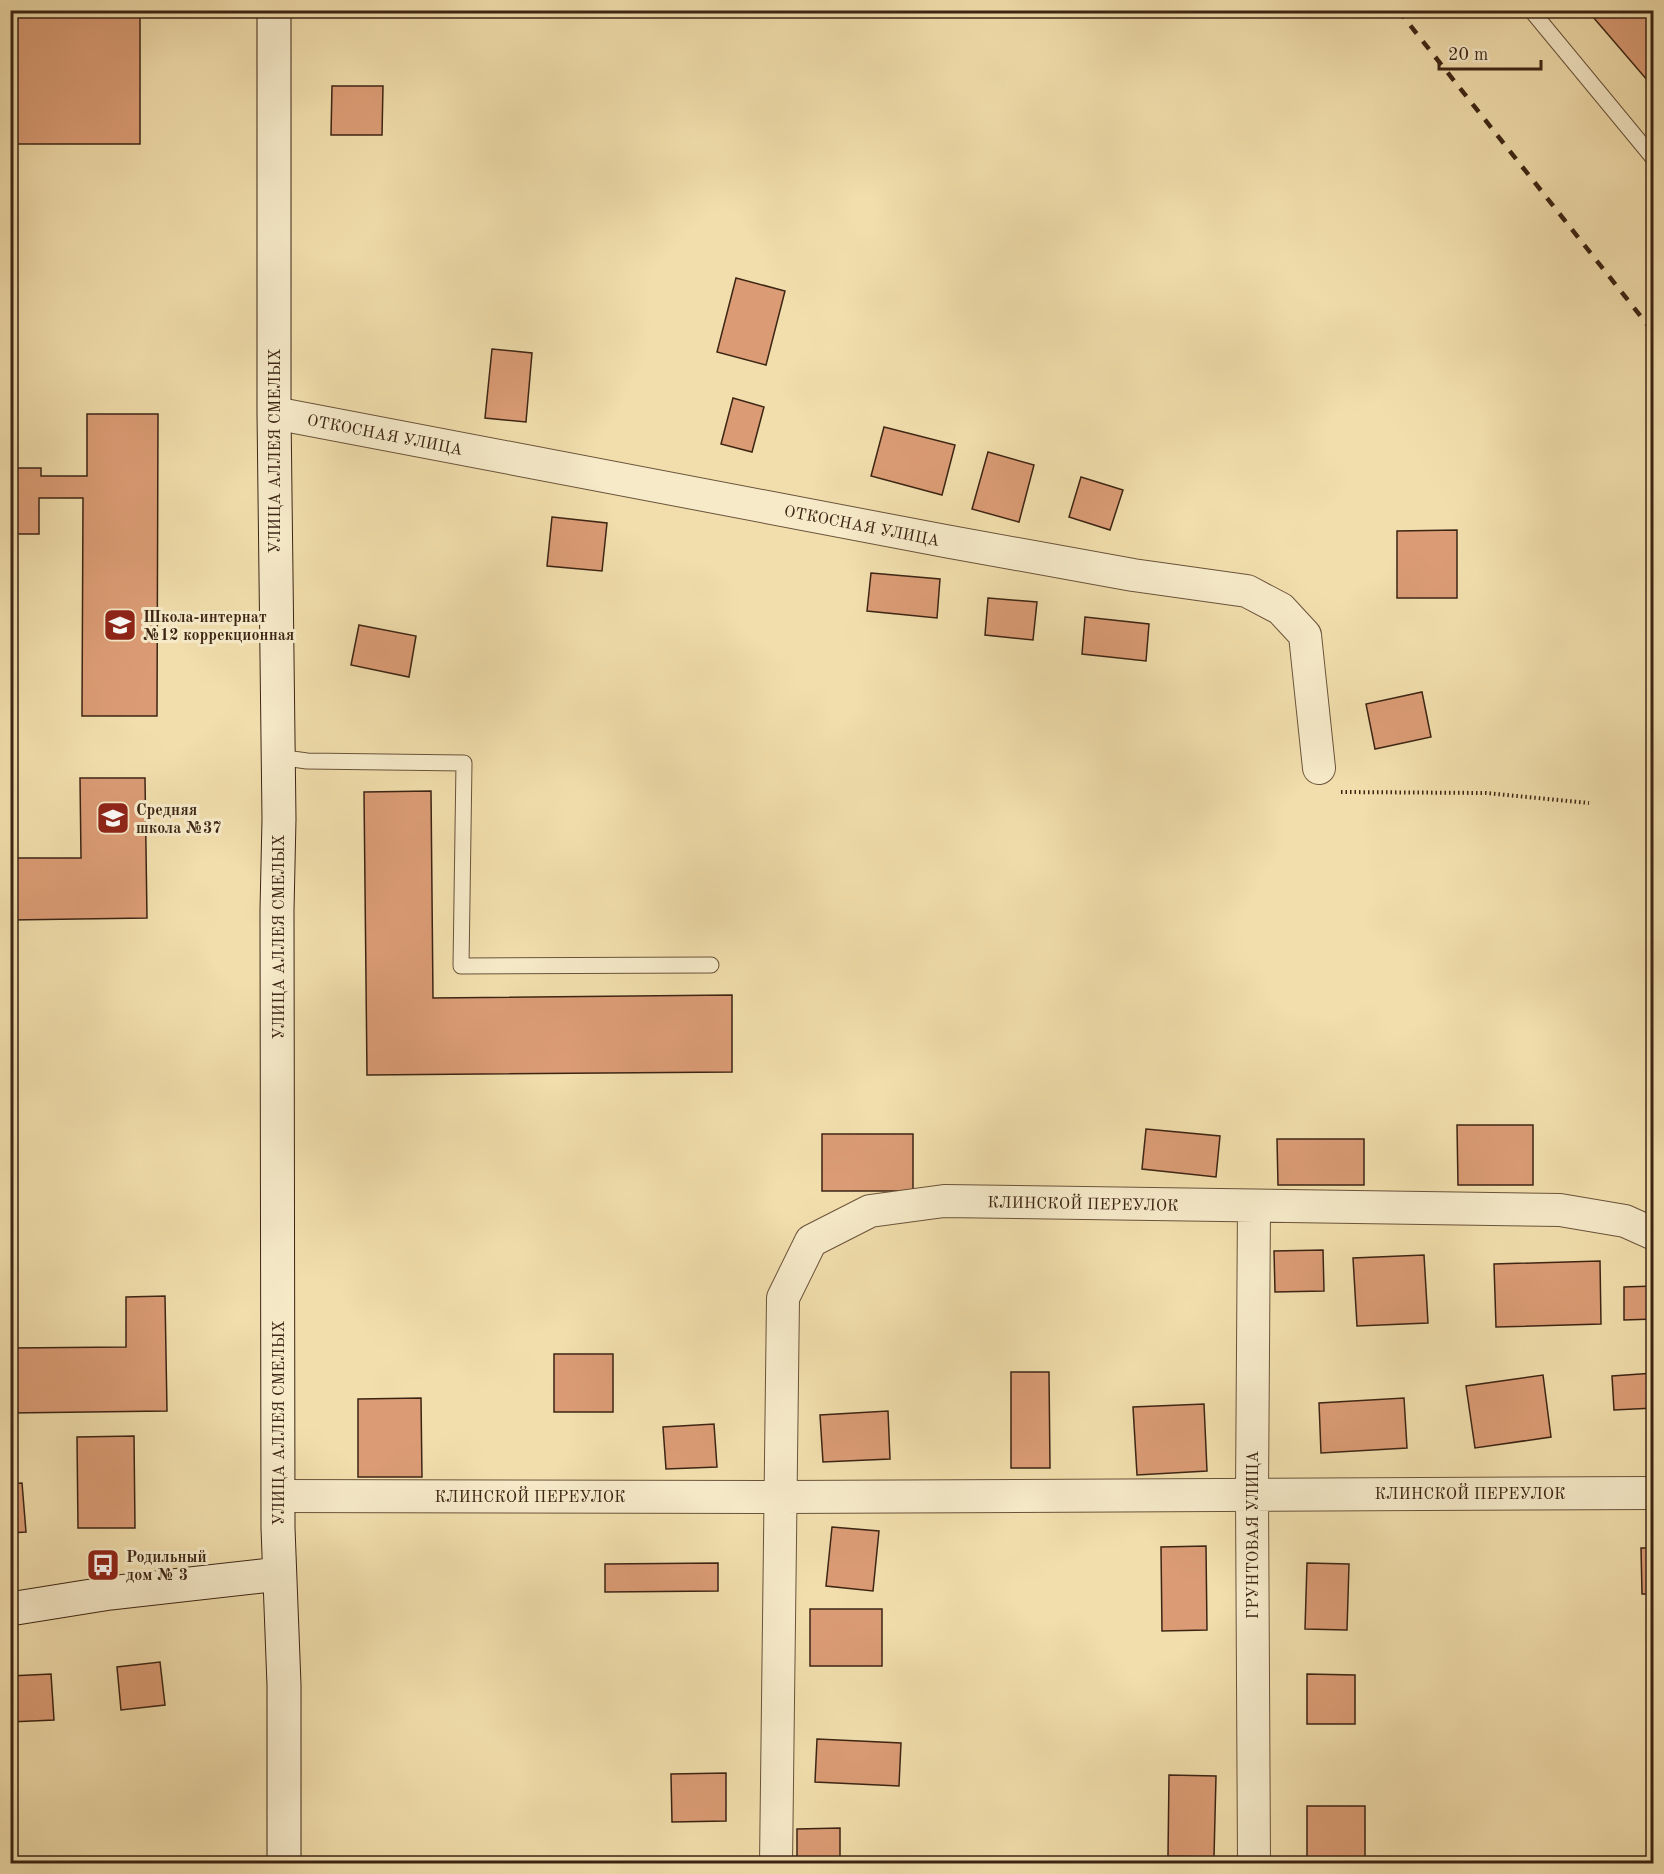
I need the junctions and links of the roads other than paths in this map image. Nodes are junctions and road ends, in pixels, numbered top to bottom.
1 (274, 10) edge
2 (1531, 10) edge
3 (1653, 159) edge
4 (274, 413) junction
5 (278, 757) junction
6 (1318, 768) road end
7 (711, 965) dead end
8 (1254, 1206) junction
9 (1653, 1234) edge
10 (1653, 1493) edge
11 (1252, 1494) junction
12 (278, 1496) junction
13 (782, 1497) junction
14 (279, 1574) junction
15 (10, 1609) edge
16 (284, 1863) edge
17 (776, 1863) edge
18 (1254, 1863) edge

1 - 4 main road, УЛИЦА АЛЛЕЯ СМЕЛЫХ
2 - 3 lane
4 - 5 main road, УЛИЦА АЛЛЕЯ СМЕЛЫХ
4 - 6 street, ОТКОСНАЯ УЛИЦА
5 - 7 lane
5 - 12 main road, УЛИЦА АЛЛЕЯ СМЕЛЫХ
8 - 9 street, КЛИНСКОЙ ПЕРЕУЛОК
8 - 11 street, ГРУНТОВАЯ УЛИЦА
8 - 13 street, КЛИНСКОЙ ПЕРЕУЛОК
10 - 11 street, КЛИНСКОЙ ПЕРЕУЛОК
11 - 13 street, КЛИНСКОЙ ПЕРЕУЛОК
11 - 18 street, ГРУНТОВАЯ УЛИЦА
12 - 13 street, КЛИНСКОЙ ПЕРЕУЛОК
12 - 14 main road, УЛИЦА АЛЛЕЯ СМЕЛЫХ
13 - 17 street, КЛИНСКОЙ ПЕРЕУЛОК
14 - 15 main road
14 - 16 main road, УЛИЦА АЛЛЕЯ СМЕЛЫХ

